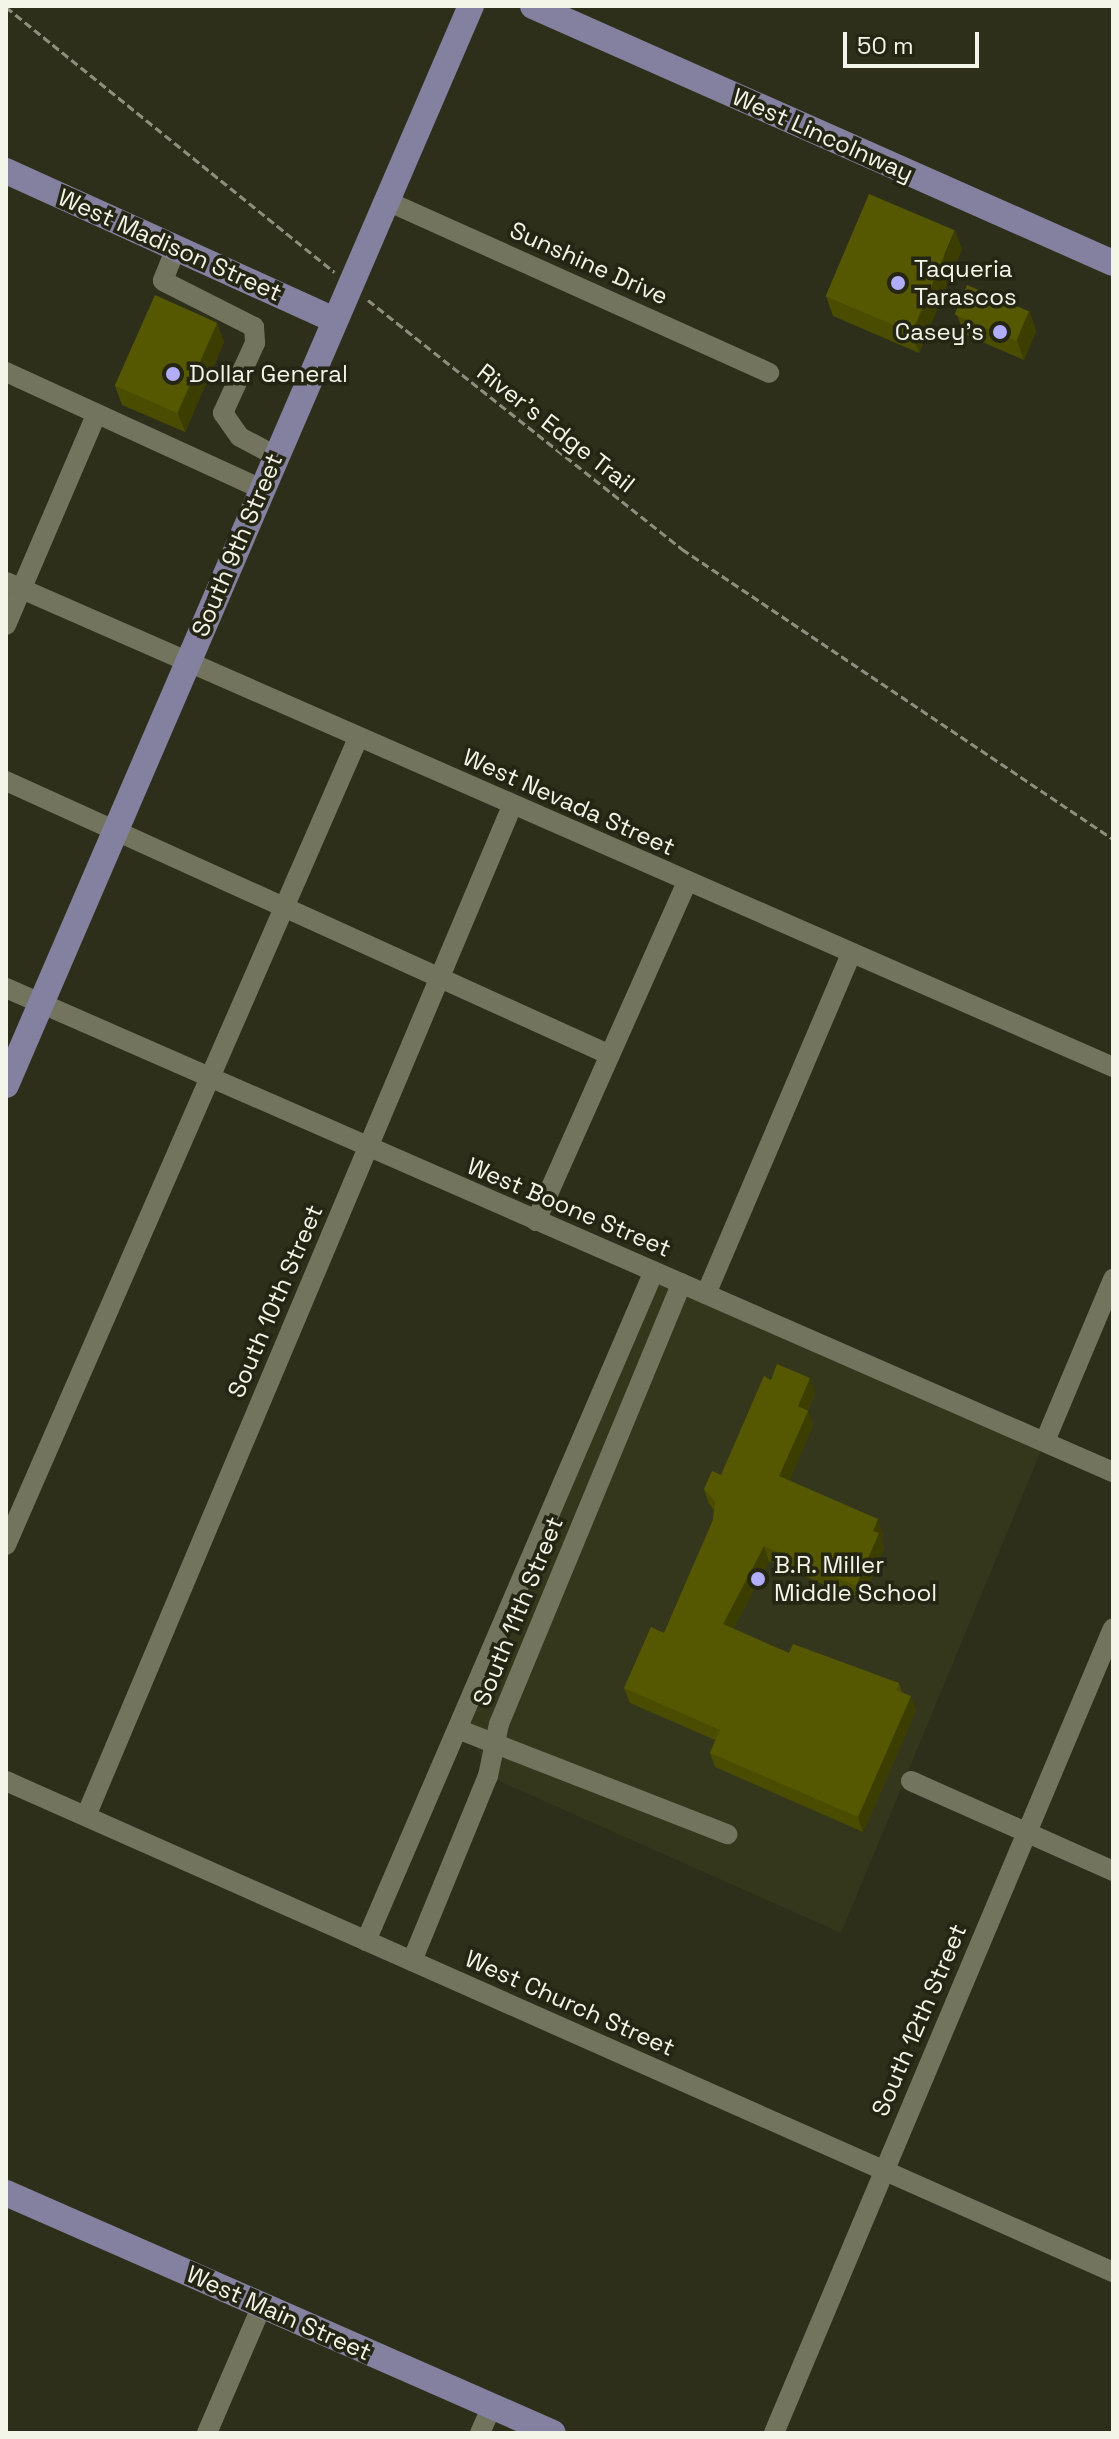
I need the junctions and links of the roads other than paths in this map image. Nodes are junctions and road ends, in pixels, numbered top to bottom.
1 (471, 6) edge
2 (533, 6) edge
3 (6, 171) edge
4 (387, 201) junction
5 (176, 248) junction
6 (1113, 263) edge
7 (334, 320) junction
8 (6, 372) edge
9 (769, 373) dead end
10 (96, 415) junction
11 (275, 456) junction
12 (261, 489) junction
13 (14, 585) edge
14 (6, 625) edge
15 (186, 662) junction
16 (358, 738) junction
17 (6, 781) edge
18 (512, 806) junction
19 (115, 830) junction
20 (687, 882) junction
21 (282, 906) junction
22 (851, 954) junction
23 (440, 977) junction
24 (6, 988) edge
25 (41, 1004) junction
26 (610, 1055) junction
27 (1113, 1067) edge
28 (205, 1077) junction
29 (6, 1085) edge
30 (367, 1149) junction
31 (536, 1221) junction
32 (654, 1271) junction
33 (1113, 1279) edge
34 (682, 1283) junction
35 (706, 1294) junction
36 (1045, 1441) junction
37 (1113, 1472) edge
38 (6, 1545) edge
39 (1113, 1628) edge
40 (1106, 1664) edge
41 (460, 1730) junction
42 (496, 1743) junction
43 (6, 1781) edge
44 (911, 1781) dead end
45 (86, 1816) junction
46 (1027, 1832) junction
47 (727, 1834) dead end
48 (1113, 1871) edge
49 (366, 1941) junction
50 (412, 1961) junction
51 (884, 2170) junction
52 (6, 2193) edge
53 (1113, 2272) edge
54 (262, 2305) junction
55 (492, 2406) junction
56 (207, 2433) edge
57 (480, 2433) edge
58 (553, 2433) edge
59 (774, 2433) edge

1 - 4 main road, South 9th Street
2 - 6 main road, West Lincolnway
3 - 5 main road, West Madison Street
4 - 7 main road, South 9th Street
4 - 9 street, Sunshine Drive
5 - 7 main road, West Madison Street
5 - 11 street
7 - 11 main road, South 9th Street
8 - 10 street
10 - 12 street
10 - 13 street
11 - 12 main road, South 9th Street
12 - 15 main road, South 9th Street
13 - 14 street
13 - 15 street, West Nevada Street
15 - 16 street, West Nevada Street
15 - 19 main road, South 9th Street
16 - 18 street, West Nevada Street
16 - 21 street
17 - 19 street
18 - 20 street, West Nevada Street
18 - 23 street, South 10th Street
19 - 21 street
19 - 25 main road, South 9th Street
20 - 22 street, West Nevada Street
20 - 26 street
21 - 23 street
21 - 28 street
22 - 27 street, West Nevada Street
22 - 35 street
23 - 26 street
23 - 30 street, South 10th Street
24 - 25 street, West Boone Street
25 - 28 street, West Boone Street
25 - 29 main road, South 9th Street
26 - 31 street
28 - 30 street, West Boone Street
28 - 38 street
30 - 31 street, West Boone Street
30 - 45 street, South 10th Street
31 - 32 street, West Boone Street
32 - 34 street, West Boone Street
32 - 41 street, South 11th Street
33 - 36 street
34 - 35 street, West Boone Street
34 - 42 street, South 11th Street
35 - 36 street, West Boone Street
36 - 37 street, West Boone Street
39 - 40 street, South 12th Street
40 - 46 street, South 12th Street
41 - 42 street
41 - 49 street, South 11th Street
42 - 47 street
42 - 50 street, South 11th Street
43 - 45 street, West Church Street
44 - 46 street
45 - 49 street, West Church Street
46 - 48 street
46 - 51 street, South 12th Street
49 - 50 street, West Church Street
50 - 51 street, West Church Street
51 - 53 street, West Church Street
51 - 59 street, South 12th Street
52 - 54 main road, West Main Street
54 - 55 main road, West Main Street
54 - 56 street
55 - 57 street
55 - 58 main road, West Main Street

